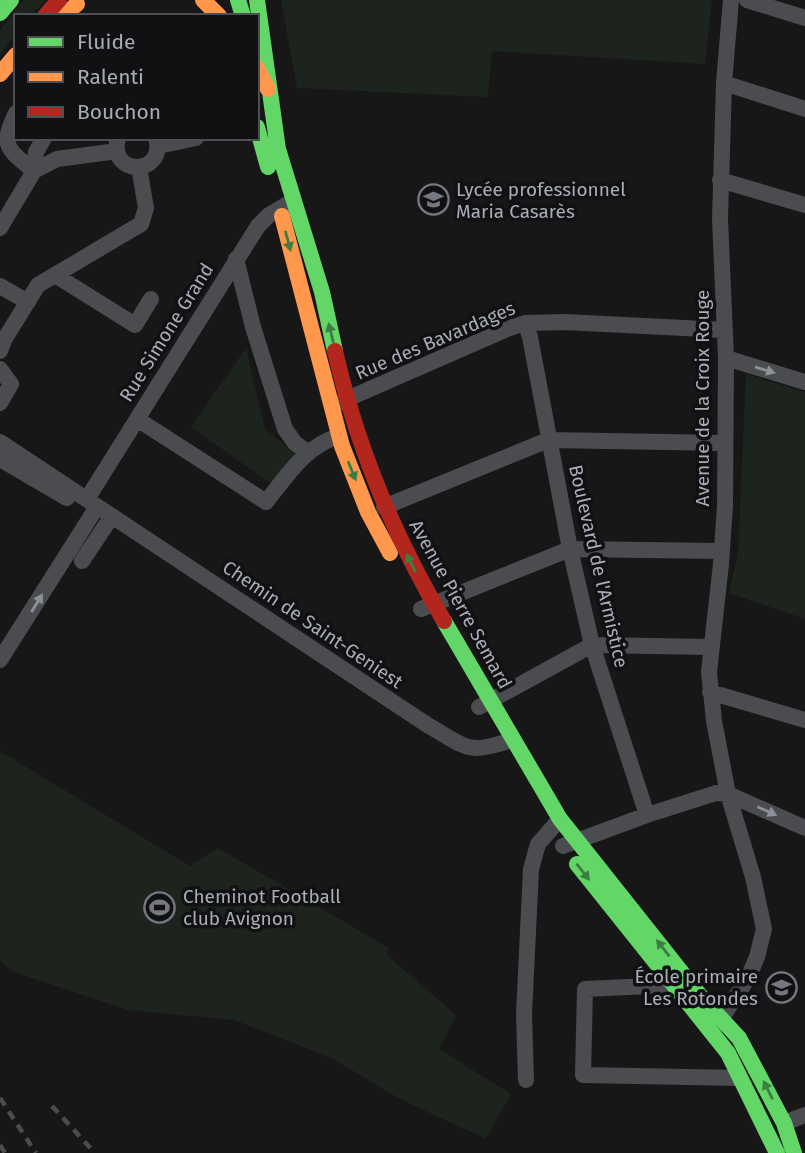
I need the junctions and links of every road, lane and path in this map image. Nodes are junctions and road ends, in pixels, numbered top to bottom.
1 (11, 0) edge
2 (59, 0) edge
3 (203, 0) edge
4 (731, 0) edge
5 (747, 0) edge
6 (83, 1) edge
7 (0, 13) edge
8 (47, 14) edge
9 (66, 14) edge
10 (217, 14) edge
11 (259, 16) edge
12 (805, 18) edge
13 (14, 57) edge
14 (259, 72) edge
15 (0, 74) edge
16 (724, 83) junction
17 (268, 89) junction
18 (805, 109) edge
19 (14, 116) edge
20 (261, 127) edge
21 (43, 140) edge
22 (177, 140) edge
23 (157, 142) edge
24 (117, 145) edge
25 (139, 167) junction
26 (34, 171) junction
27 (720, 180) junction
28 (286, 204) junction
29 (805, 205) edge
30 (0, 228) edge
31 (236, 259) junction
32 (55, 275) junction
33 (0, 286) edge
34 (151, 299) dead end
35 (28, 302) junction
36 (525, 323) junction
37 (724, 330) junction
38 (0, 351) edge
39 (726, 358) junction
40 (0, 369) edge
41 (805, 382) edge
42 (0, 403) edge
43 (338, 403) junction
44 (137, 419) junction
45 (339, 436) junction
46 (548, 440) junction
47 (0, 442) edge
48 (725, 443) junction
49 (307, 452) junction
50 (0, 459) edge
51 (98, 508) junction
52 (384, 508) junction
53 (570, 549) junction
54 (721, 551) junction
55 (82, 561) dead end
56 (427, 606) junction
57 (592, 645) junction
58 (711, 647) junction
59 (0, 660) edge
60 (710, 692) junction
61 (485, 704) junction
62 (805, 720) edge
63 (506, 742) junction
64 (728, 794) junction
65 (647, 815) junction
66 (555, 823) junction
67 (805, 828) edge
68 (570, 843) junction
69 (672, 985) junction
70 (716, 1027) junction
71 (739, 1077) junction
72 (526, 1080) dead end
73 (805, 1115) edge
74 (783, 1123) junction
75 (777, 1153) edge
76 (794, 1153) edge

1 - 7 main road
2 - 8 main road
3 - 10 main road
4 - 16 street, Avenue de la Croix Rouge
5 - 12 street
6 - 9 main road
11 - 17 main road, Avenue Pierre Semard
13 - 15 main road
14 - 17 main road
16 - 18 street
16 - 27 street, Avenue de la Croix Rouge
17 - 20 main road, Avenue Pierre Semard
19 - 26 street
20 - 28 main road, Avenue Pierre Semard
21 - 26 street
22 - 23 street
23 - 25 street
24 - 25 street
24 - 26 street
25 - 32 street
26 - 30 street
27 - 29 street
27 - 37 street, Avenue de la Croix Rouge
28 - 31 street, Rue Simone Grand
28 - 43 main road, Avenue Pierre Semard
31 - 44 street, Rue Simone Grand
31 - 49 street
32 - 34 street
32 - 35 street
33 - 35 street
35 - 38 street
36 - 37 street, Rue des Bavardages
36 - 43 street, Rue des Bavardages
36 - 46 street, Boulevard de l'Armistice
37 - 39 street, Avenue de la Croix Rouge
39 -> 41 street
39 - 48 street, Avenue de la Croix Rouge
40 - 42 street
43 - 45 main road, Avenue Pierre Semard
43 - 52 main road, Avenue Pierre Semard
44 - 49 street
44 - 51 street, Rue Simone Grand
45 - 49 street
45 -> 56 main road, Avenue Pierre Semard
46 - 48 street
46 - 52 street
46 - 53 street, Boulevard de l'Armistice
47 - 51 street, Chemin de Saint-Geniest
48 - 54 street, Avenue de la Croix Rouge
50 - 51 street, Chemin de Saint-Geniest
51 - 55 street
59 -> 51 street
51 - 63 street, Chemin de Saint-Geniest
56 -> 52 main road, Avenue Pierre Semard
53 - 54 street
53 - 56 street
53 - 57 street, Boulevard de l'Armistice
54 - 58 street, Avenue de la Croix Rouge
56 - 61 main road, Avenue Pierre Semard
57 - 58 street
57 - 61 street
57 - 65 street, Boulevard de l'Armistice
58 - 60 street, Avenue de la Croix Rouge
60 - 62 street
60 - 64 street, Avenue de la Croix Rouge
61 - 63 main road, Avenue Pierre Semard
63 - 66 main road, Avenue Pierre Semard
64 - 65 street
64 -> 67 street
64 - 70 street, Avenue de la Croix Rouge
65 - 68 street
66 - 68 main road, Avenue Pierre Semard
66 - 72 street
68 -> 69 main road, Avenue Pierre Semard
70 -> 68 main road, Avenue Pierre Semard
69 - 70 main road, Avenue Pierre Semard
69 - 71 street
70 - 71 main road, Avenue Pierre Semard
74 -> 70 main road, Avenue Pierre Semard
71 - 75 main road, Avenue Pierre Semard
73 - 74 street
74 - 76 main road, Avenue Pierre Semard

